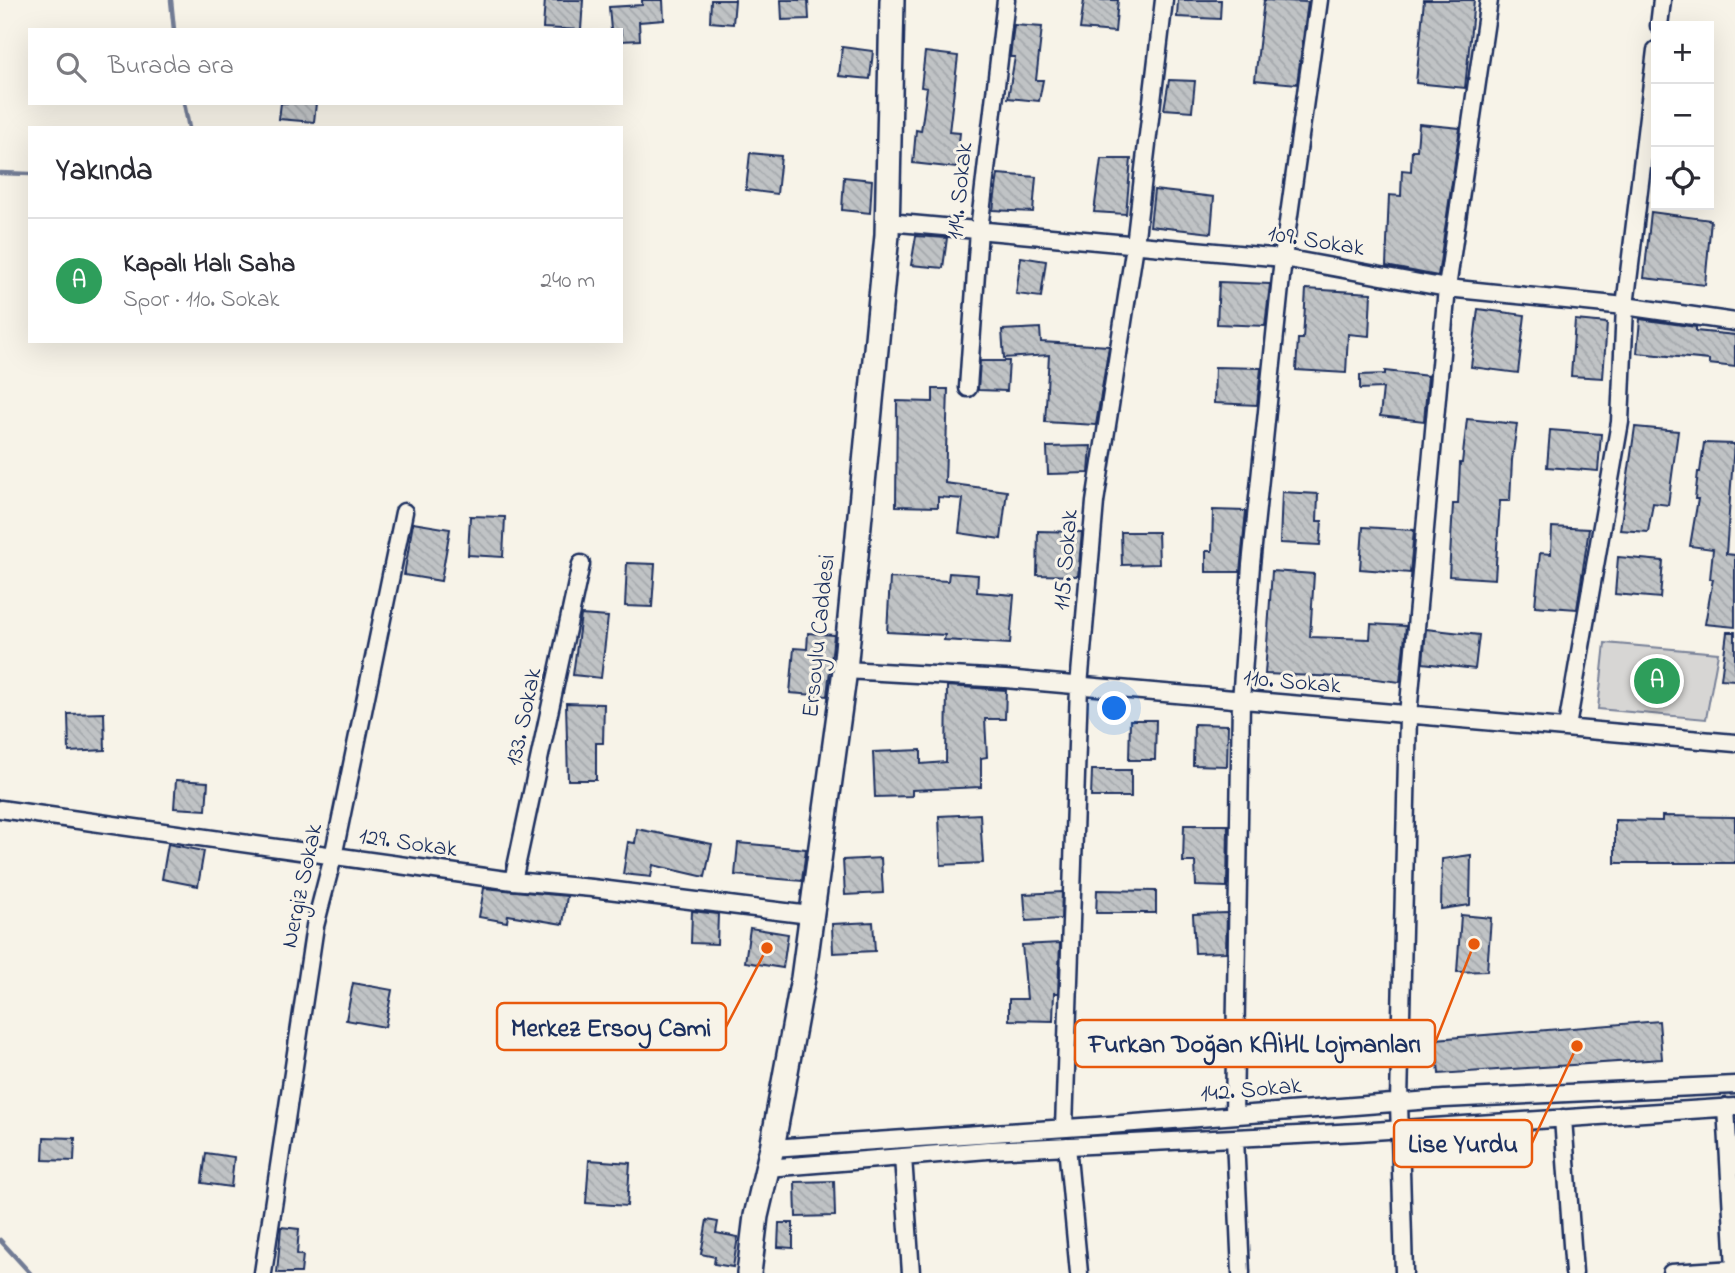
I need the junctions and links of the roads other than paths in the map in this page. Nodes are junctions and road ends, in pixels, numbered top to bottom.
1 (892, 0) edge
2 (1006, 0) edge
3 (1164, 0) edge
4 (1319, 0) edge
5 (1489, 0) edge
6 (1662, 0) edge
7 (1660, 21) edge
8 (1652, 84) edge
9 (888, 222) junction
10 (979, 230) junction
11 (1135, 245) junction
12 (1283, 258) junction
13 (1447, 288) junction
14 (1625, 306) junction
15 (1735, 321) edge
16 (968, 388) dead end
17 (404, 512) dead end
18 (581, 564) dead end
19 (845, 670) junction
20 (1079, 686) junction
21 (1241, 701) junction
22 (1408, 715) junction
23 (1567, 727) junction
24 (1735, 744) edge
25 (0, 809) edge
26 (333, 857) junction
27 (513, 881) junction
28 (810, 915) junction
29 (1735, 1085) edge
30 (1399, 1102) junction
31 (1730, 1107) edge
32 (1234, 1115) junction
33 (1563, 1118) junction
34 (1064, 1128) junction
35 (1400, 1129) junction
36 (1235, 1138) junction
37 (1067, 1146) junction
38 (903, 1157) junction
39 (769, 1158) junction
40 (1735, 1268) edge
41 (263, 1273) edge
42 (749, 1273) edge
43 (911, 1273) edge
44 (1079, 1273) edge
45 (1241, 1273) edge
46 (1404, 1273) edge
47 (1574, 1273) edge
48 (1671, 1273) edge

1 - 9 street, Ersoylu Caddesi
2 - 10 street, 114. Sokak
3 - 11 street, 115. Sokak
4 - 12 street
5 - 13 street
6 - 7 street
8 - 14 street
9 - 10 street, 109. Sokak
9 - 19 street, Ersoylu Caddesi
10 - 11 street, 109. Sokak
10 - 16 street, 114. Sokak
11 - 12 street, 109. Sokak
11 - 20 street, 115. Sokak
12 - 13 street, 109. Sokak
12 - 21 street
13 - 14 street, 109. Sokak
13 - 22 street
14 - 15 street, 109. Sokak
14 - 23 street
17 - 26 street, Nergiz Sokak
18 - 27 street, 133. Sokak
19 - 20 street, 110. Sokak
19 - 28 street, Ersoylu Caddesi
20 - 21 street, 110. Sokak
20 - 34 street, 115. Sokak
21 - 22 street, 110. Sokak
21 - 32 street
22 - 23 street, 110. Sokak
22 - 30 street
23 - 24 street, 110. Sokak
25 - 26 street, 129. Sokak
26 - 27 street, 129. Sokak
26 - 41 street, Nergiz Sokak
27 - 28 street, 129. Sokak
28 - 39 street, Ersoylu Caddesi
29 - 30 street, 142. Sokak
30 - 32 street, 142. Sokak
30 - 35 street
31 - 33 street
31 - 40 street
32 - 34 street, 142. Sokak
33 - 35 street
33 - 47 street
34 - 39 street, 142. Sokak
35 - 36 street
35 - 46 street
36 - 37 street
36 - 45 street
37 - 38 street
37 - 44 street
38 - 39 street
38 - 43 street
39 - 42 street, Ersoylu Caddesi
40 - 48 street

